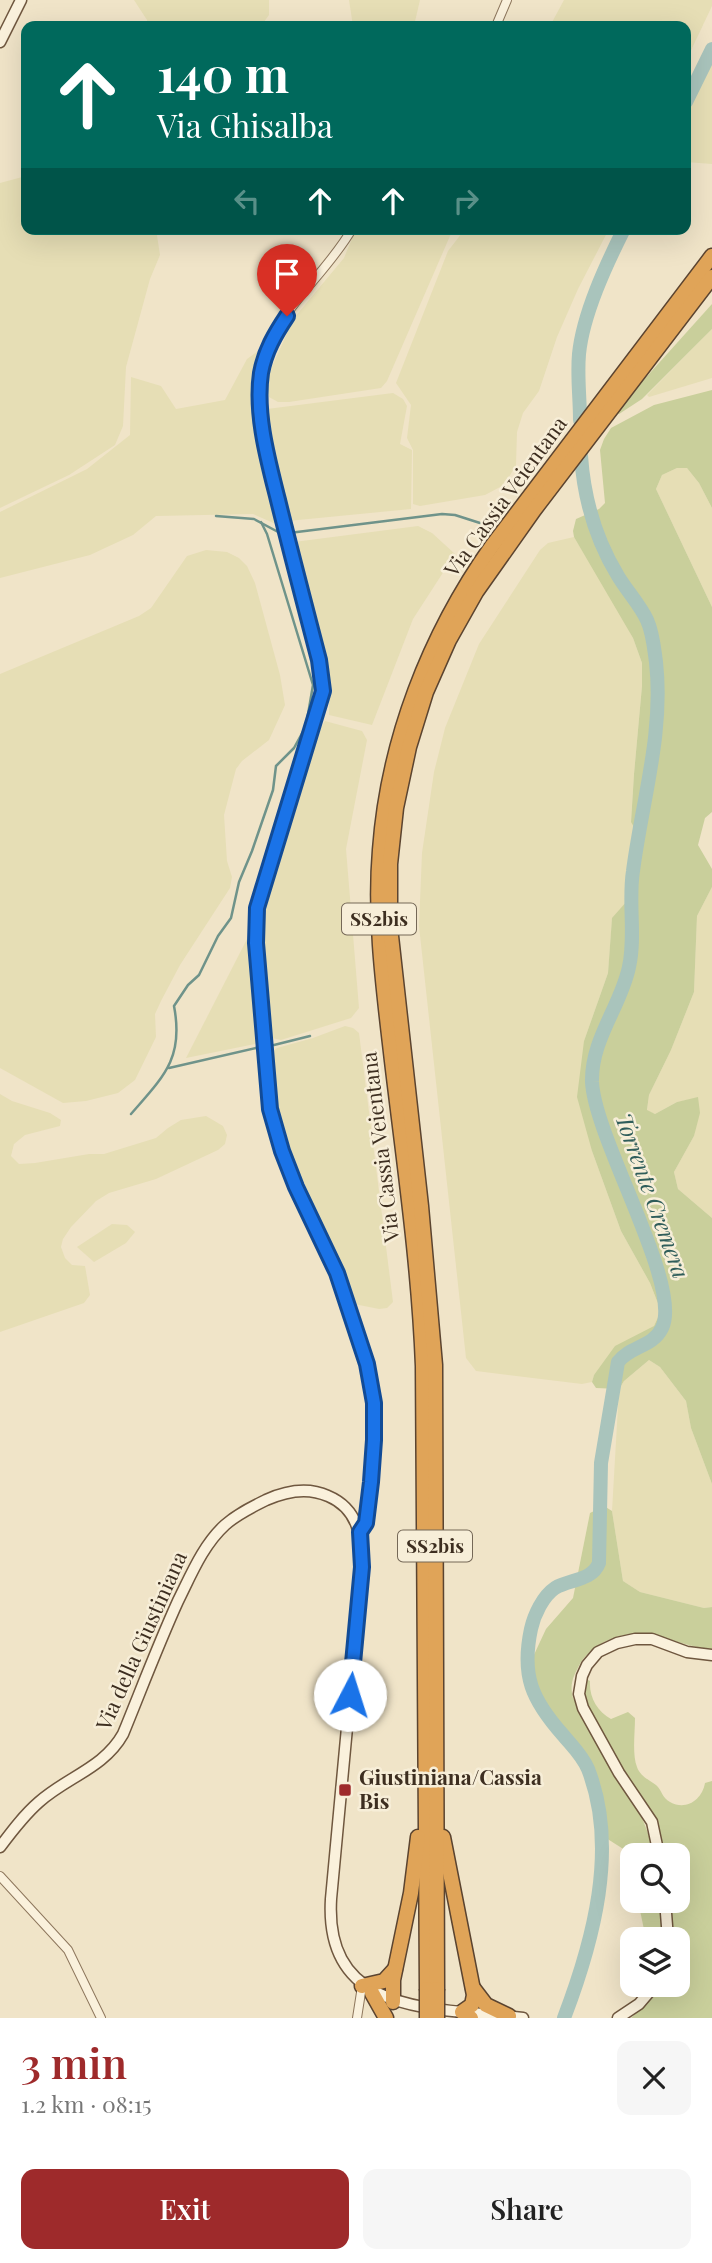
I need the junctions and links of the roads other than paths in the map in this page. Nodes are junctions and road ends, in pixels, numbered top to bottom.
1 (21, 0) edge
2 (507, 0) edge
3 (498, 21) edge
4 (0, 42) edge
5 (348, 235) edge
6 (712, 242) edge
7 (712, 256) edge
8 (712, 277) edge
9 (712, 292) edge
10 (650, 348) junction
11 (360, 1532) junction
12 (712, 1655) edge
13 (431, 1792) junction
14 (656, 1843) edge
15 (0, 1847) edge
16 (0, 1876) edge
17 (395, 1968) junction
18 (472, 1987) junction
19 (367, 1989) junction
20 (432, 1989) junction
21 (645, 1997) edge
22 (398, 2003) junction
23 (466, 2015) edge
24 (512, 2017) edge
25 (101, 2018) edge
26 (357, 2018) edge
27 (389, 2018) edge
28 (426, 2018) edge
29 (437, 2018) edge
30 (618, 2018) edge

1 - 4 street
2 - 3 street
5 - 11 street
6 - 10 highway
7 - 10 highway
8 - 10 highway
9 - 10 highway
10 - 13 highway, Via Cassia Veientana / SS2bis
11 - 15 street, Via della Giustiniana
11 - 19 street
12 - 14 street
13 - 17 highway
13 - 18 highway
13 - 20 highway, Via Cassia Veientana / SS2bis
16 - 25 street
17 - 19 highway
17 - 22 highway
18 - 23 highway
18 - 24 highway
19 - 22 street
19 - 26 street
19 - 27 highway
20 - 28 highway, Via Cassia Veientana / SS2bis, bridge
20 - 29 highway, Via Cassia Veientana / SS2bis, bridge
21 - 30 street
22 - 23 street
22 - 27 highway
23 - 24 street

